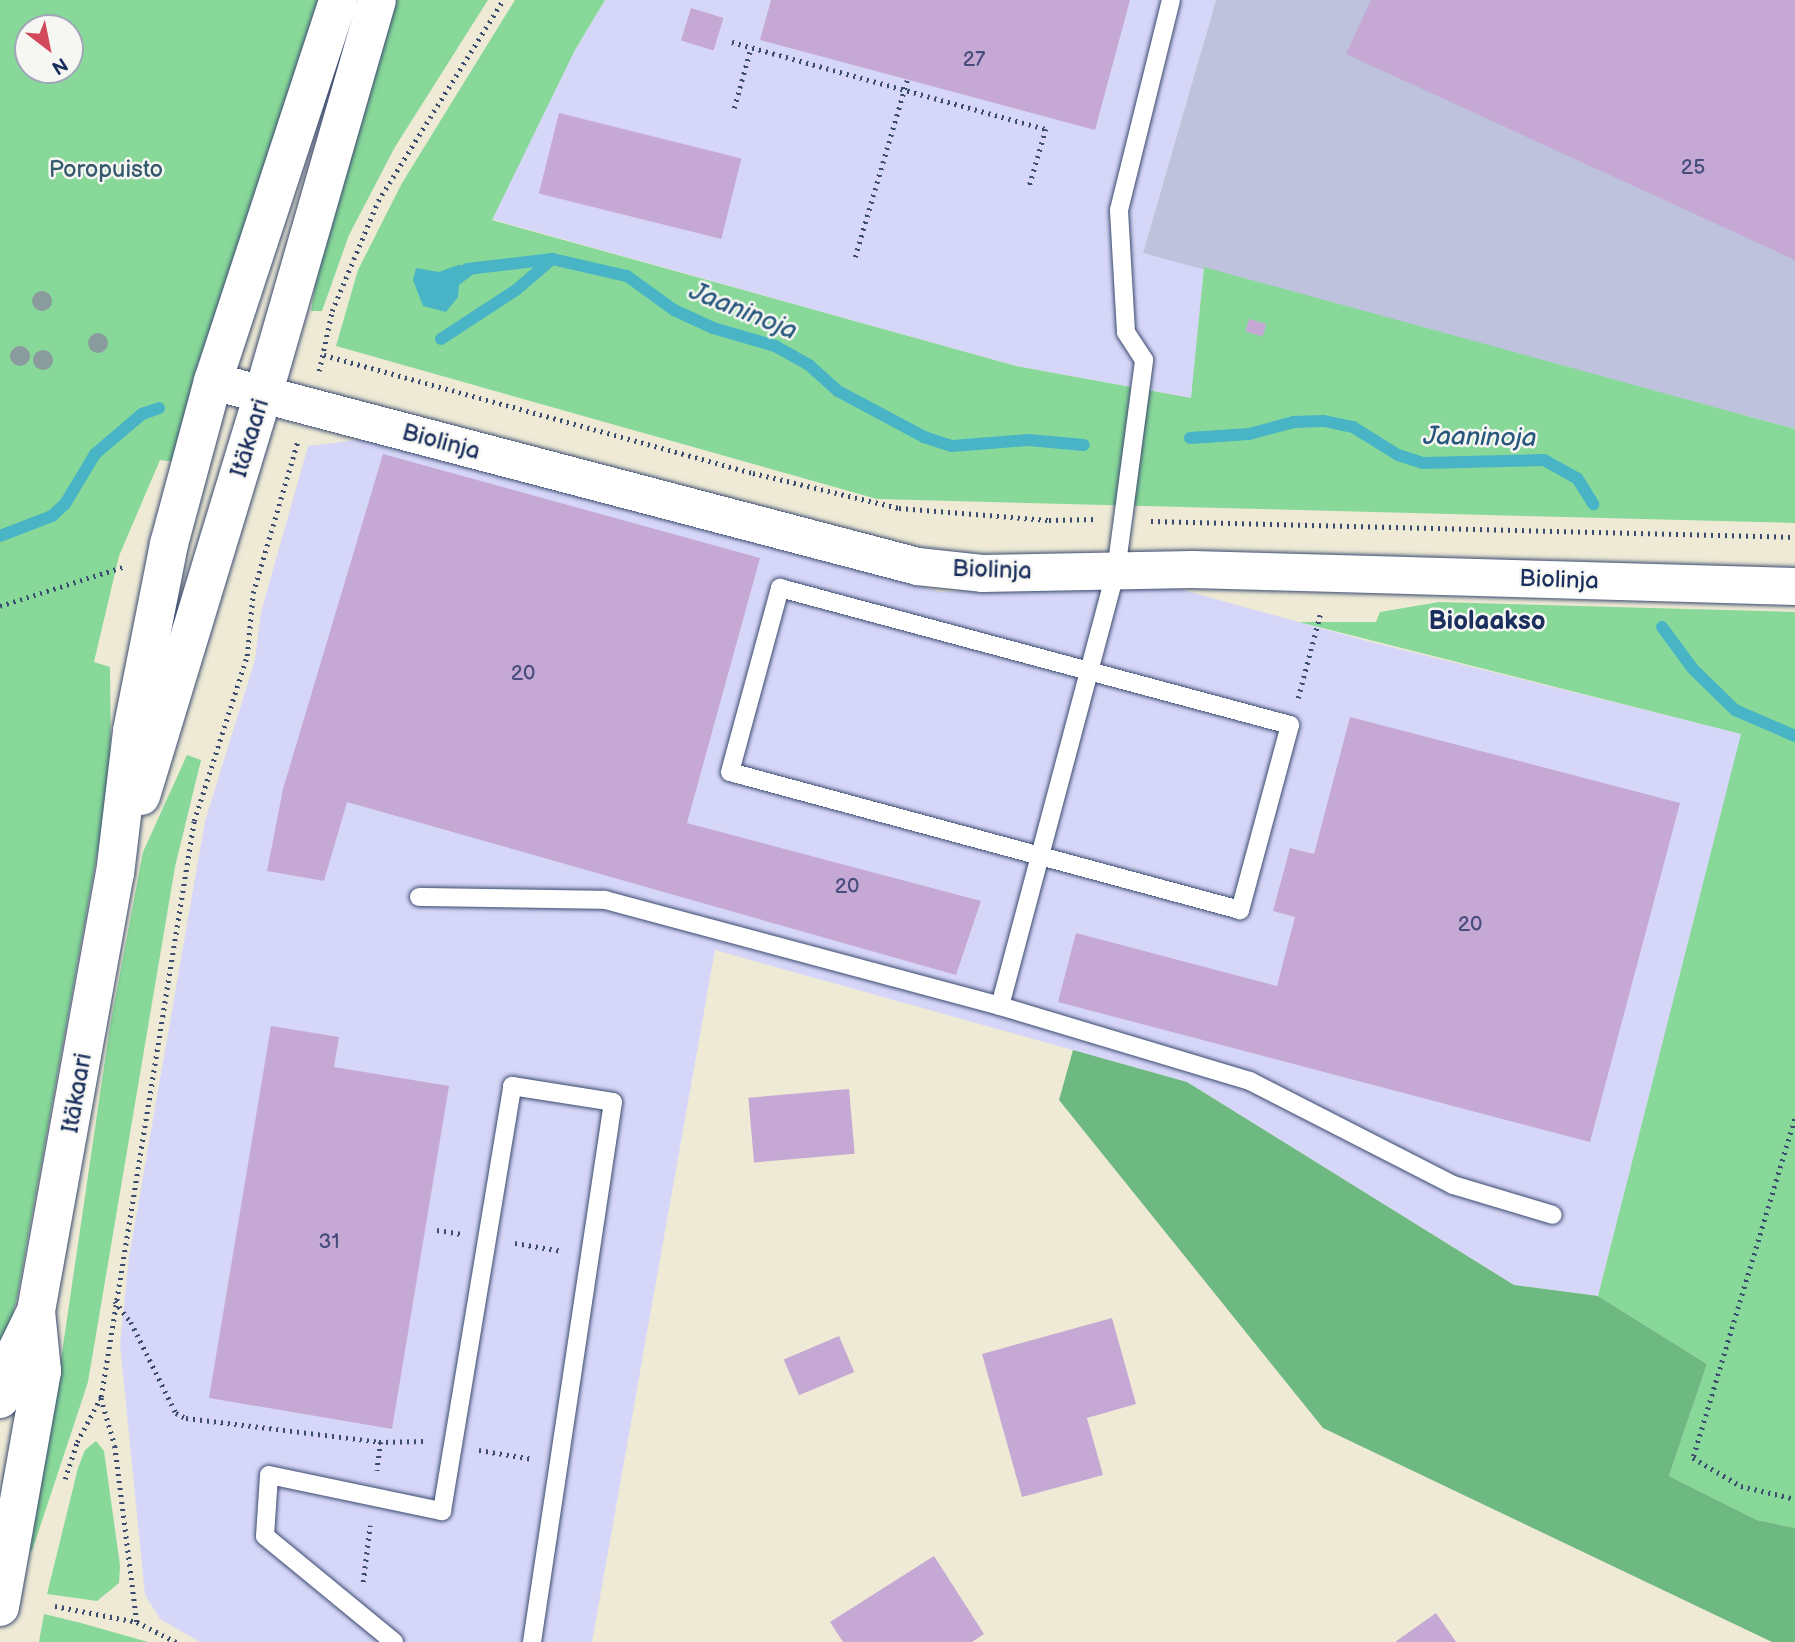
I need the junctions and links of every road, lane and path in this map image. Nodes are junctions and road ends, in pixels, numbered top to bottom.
1 (338, 0) edge
2 (377, 0) edge
3 (503, 0) edge
4 (1171, 0) edge
5 (733, 42) dead end
6 (751, 47) junction
7 (907, 79) dead end
8 (904, 90) junction
9 (734, 108) dead end
10 (1029, 188) dead end
11 (855, 257) dead end
12 (324, 355) junction
13 (213, 381) junction
14 (263, 395) junction
15 (307, 406) junction
16 (1123, 518) junction
17 (1795, 537) edge
18 (123, 567) dead end
19 (1116, 571) junction
20 (1795, 586) edge
21 (0, 606) edge
22 (1320, 615) dead end
23 (1091, 672) junction
24 (1290, 726) junction
25 (1043, 857) junction
26 (115, 874) junction
27 (419, 897) dead end
28 (1000, 1006) junction
29 (1795, 1119) edge
30 (1553, 1214) dead end
31 (437, 1230) dead end
32 (488, 1239) junction
33 (590, 1256) junction
34 (36, 1311) junction
35 (0, 1399) edge
36 (1795, 1499) edge
37 (55, 1606) dead end
38 (0, 1607) edge
39 (137, 1622) junction
40 (176, 1642) edge
41 (394, 1642) edge
42 (532, 1642) edge

1 - 13 street, Itäkaari
2 - 14 street, Itäkaari
3 - 12 path
4 - 16 lane
5 - 6 path
6 - 8 path
6 - 9 path
7 - 8 path
8 - 10 path
8 - 11 path
12 - 15 path
12 - 16 path
13 - 14 street, Biolinja
13 - 26 street, Itäkaari
14 - 15 street, Biolinja
14 - 26 street, Itäkaari
15 - 19 street, Biolinja
15 - 39 path
16 - 17 path
16 - 19 lane
18 - 21 path
19 - 20 street, Biolinja
19 - 23 lane
22 - 24 path
23 - 24 lane
23 - 25 lane
23 - 25 lane
24 - 25 lane
25 - 28 lane
26 - 34 street, Itäkaari
27 - 28 lane
28 - 30 lane
29 - 36 path
31 - 32 path
32 - 33 path
32 - 33 lane
32 - 41 lane
33 - 42 lane
34 - 35 street, Itäkaari
34 - 38 street, Itäkaari
37 - 39 path
39 - 40 path

